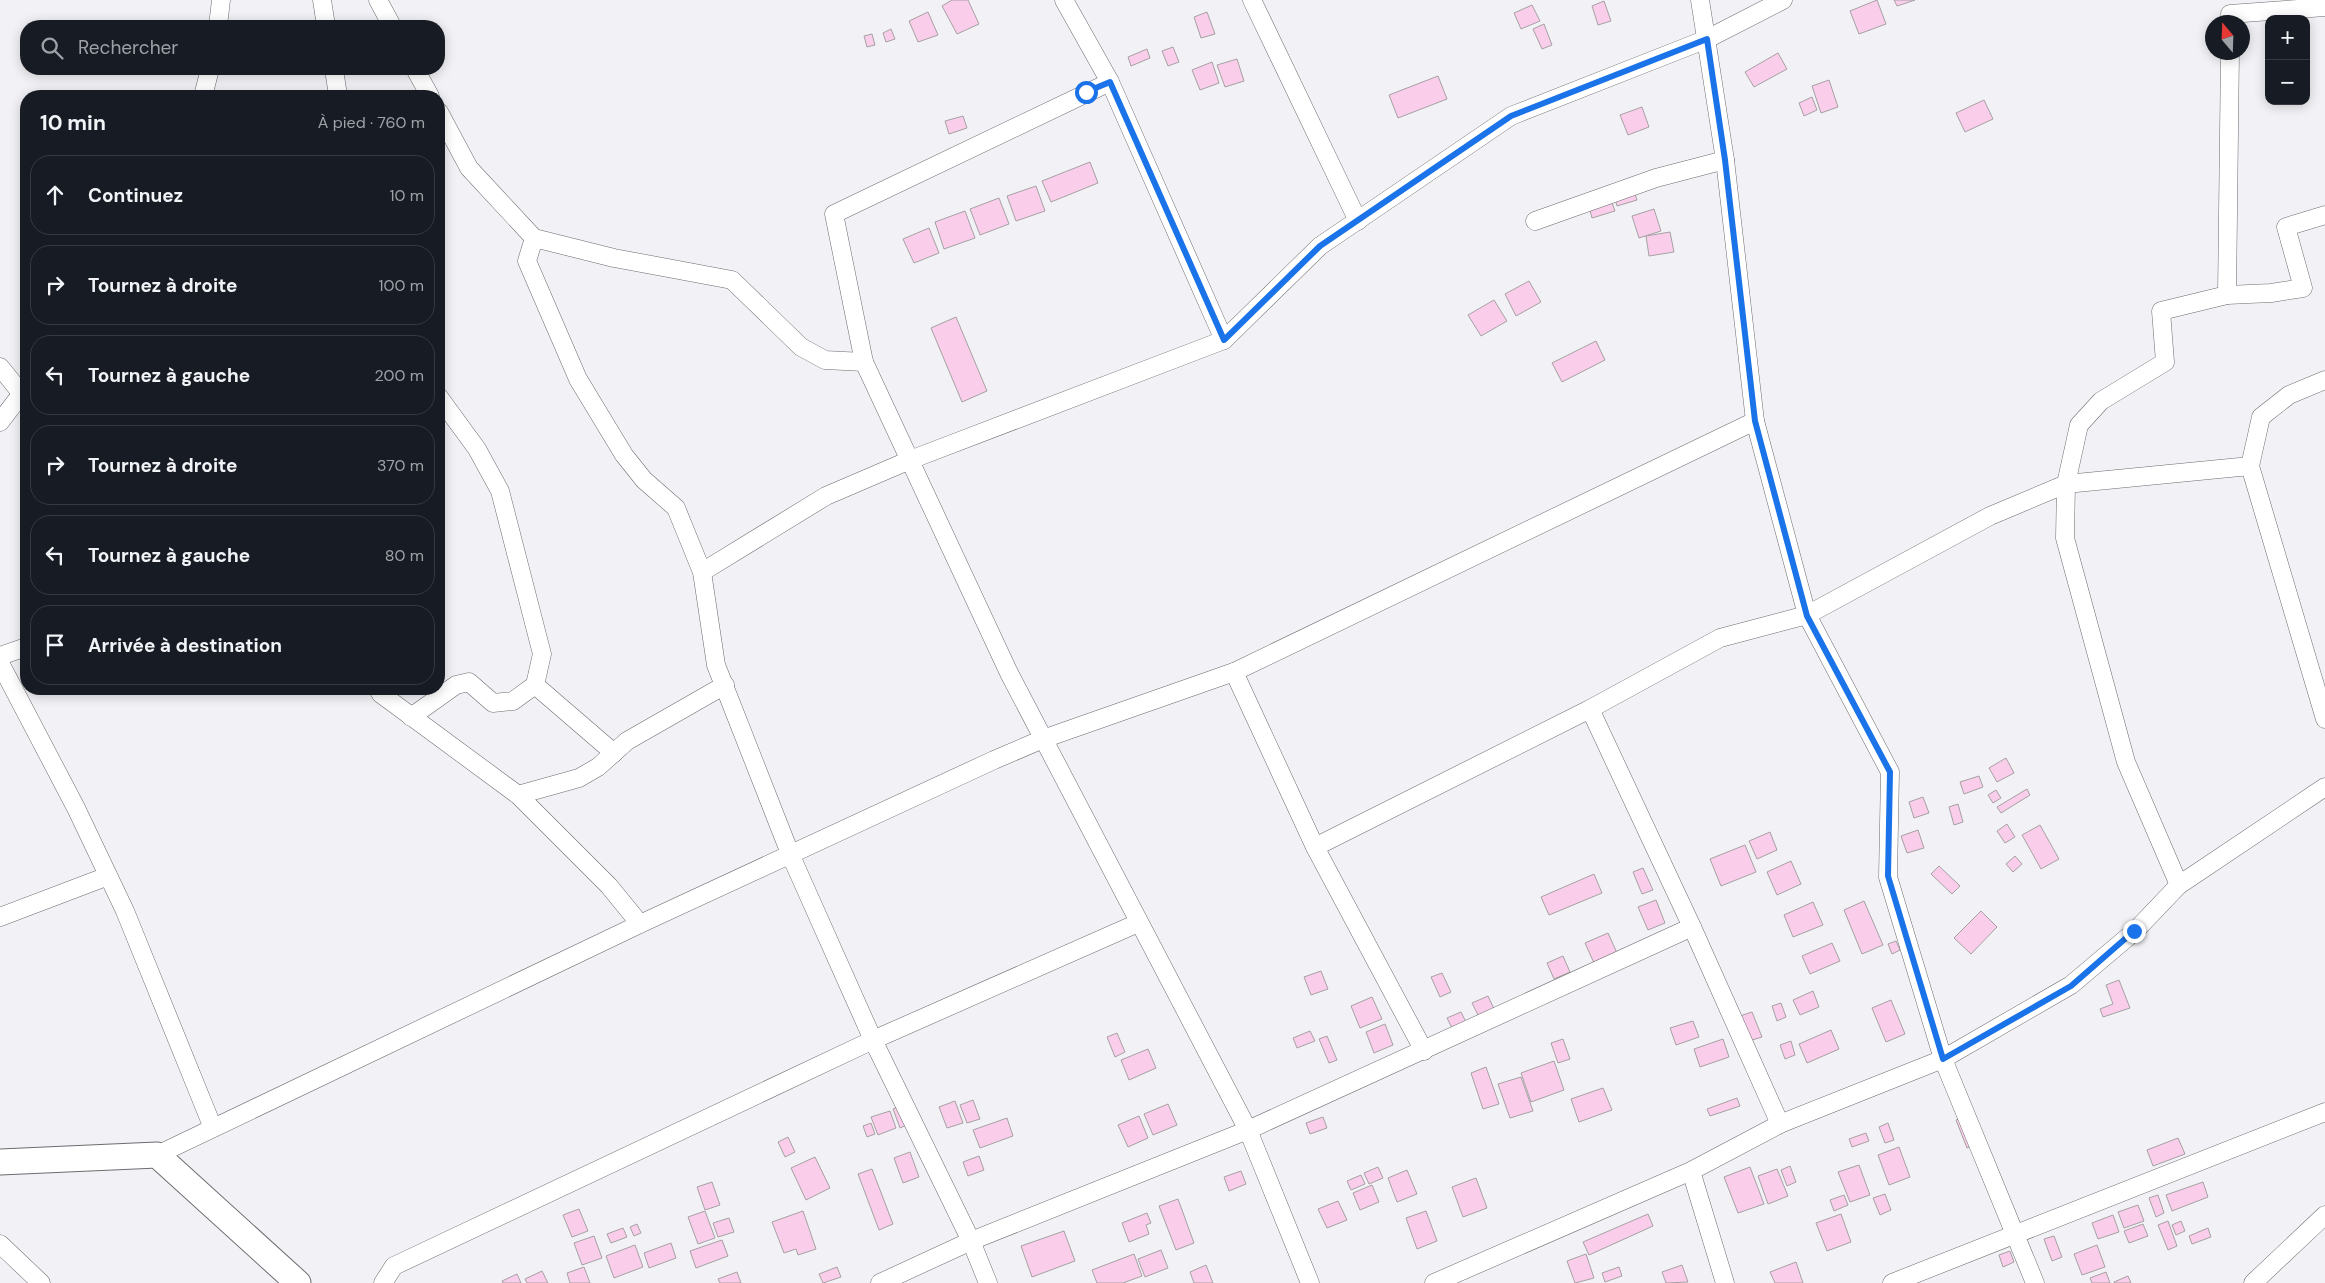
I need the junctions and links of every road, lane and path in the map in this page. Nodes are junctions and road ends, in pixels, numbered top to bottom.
1 (221, 0) edge
2 (322, 0) edge
3 (378, 0) edge
4 (1064, 0) edge
5 (1252, 0) edge
6 (1700, 0) edge
7 (1783, 0) edge
8 (2325, 8) edge
9 (2232, 12) edge
10 (219, 20) edge
11 (325, 20) edge
12 (389, 20) edge
13 (1707, 39) junction
14 (2230, 60) edge
15 (208, 75) edge
16 (335, 75) edge
17 (418, 75) edge
18 (1110, 82) junction
19 (205, 90) edge
20 (337, 90) edge
21 (427, 90) edge
22 (445, 124) edge
23 (1725, 160) junction
24 (2325, 215) edge
25 (1358, 221) junction
26 (1535, 221) dead end
27 (534, 238) junction
28 (2227, 295) junction
29 (1224, 340) junction
30 (864, 362) junction
31 (0, 366) edge
32 (2325, 380) edge
33 (20, 387) edge
34 (20, 396) edge
35 (445, 405) edge
36 (1755, 421) junction
37 (0, 422) edge
38 (910, 460) junction
39 (2250, 466) junction
40 (2066, 484) junction
41 (702, 572) junction
42 (1807, 616) junction
43 (20, 649) edge
44 (0, 656) edge
45 (0, 662) edge
46 (1234, 672) junction
47 (535, 685) junction
48 (724, 685) junction
49 (445, 694) edge
50 (382, 695) edge
51 (443, 695) edge
52 (1590, 709) junction
53 (411, 717) junction
54 (2325, 720) edge
55 (1043, 739) junction
56 (614, 753) junction
57 (2325, 787) edge
58 (518, 795) junction
59 (1315, 847) junction
60 (791, 856) junction
61 (108, 876) junction
62 (2179, 885) junction
63 (0, 917) edge
64 (1138, 923) junction
65 (640, 924) junction
66 (1692, 927) junction
67 (873, 1040) junction
68 (1424, 1051) junction
69 (1943, 1059) junction
70 (2325, 1112) edge
71 (1780, 1124) junction
72 (213, 1128) junction
73 (1248, 1130) junction
74 (158, 1155) junction
75 (0, 1162) edge
76 (1691, 1171) junction
77 (2325, 1216) edge
78 (2016, 1232) junction
79 (971, 1241) junction
80 (0, 1244) edge
81 (34, 1281) edge
82 (298, 1283) edge
83 (383, 1283) edge
84 (880, 1283) edge
85 (988, 1283) edge
86 (1310, 1283) edge
87 (1434, 1283) edge
88 (1724, 1283) edge
89 (1892, 1283) edge
90 (2035, 1283) edge
91 (2253, 1283) edge

1 - 10 street
2 - 11 street
3 - 12 street
4 - 18 street
5 - 25 street
6 - 13 street
7 - 13 street
8 - 9 street
13 - 23 street
13 - 25 street
14 - 28 street
15 - 19 street
16 - 20 street
17 - 21 street
18 - 29 street
18 - 30 street
22 - 27 street
23 - 26 street
23 - 36 street
24 - 28 street
25 - 29 street
27 - 30 street
27 - 41 street
28 - 40 street
29 - 38 street
30 - 38 street
31 - 33 street
32 - 39 street
34 - 37 street
35 - 47 street
36 - 42 street
36 - 46 street
38 - 41 street
38 - 55 street
39 - 40 street
39 - 54 street
40 - 42 street
40 - 62 street
41 - 48 street
42 - 52 street
42 - 69 street
43 - 44 street
45 - 61 street
46 - 55 street
46 - 59 street
47 - 49 street
47 - 56 street
48 - 56 street
48 - 60 street
50 - 53 street
51 - 53 street
52 - 59 street
52 - 66 street
53 - 58 street
55 - 60 street
55 - 64 street
56 - 58 street
57 - 62 street
58 - 65 street
59 - 68 street
60 - 65 street
60 - 67 street
61 - 63 street
61 - 72 street
62 - 69 street
64 - 67 street
64 - 73 street
65 - 72 street
66 - 68 street
66 - 71 street
67 - 79 street
67 - 83 street
68 - 73 street
69 - 71 street
69 - 78 street
70 - 78 street
71 - 76 street
72 - 74 street
73 - 79 street
73 - 86 street
74 - 75 main road
74 - 82 main road
76 - 87 street
76 - 88 street
77 - 91 street
78 - 89 street
78 - 90 street
79 - 84 street
79 - 85 street
80 - 81 street

